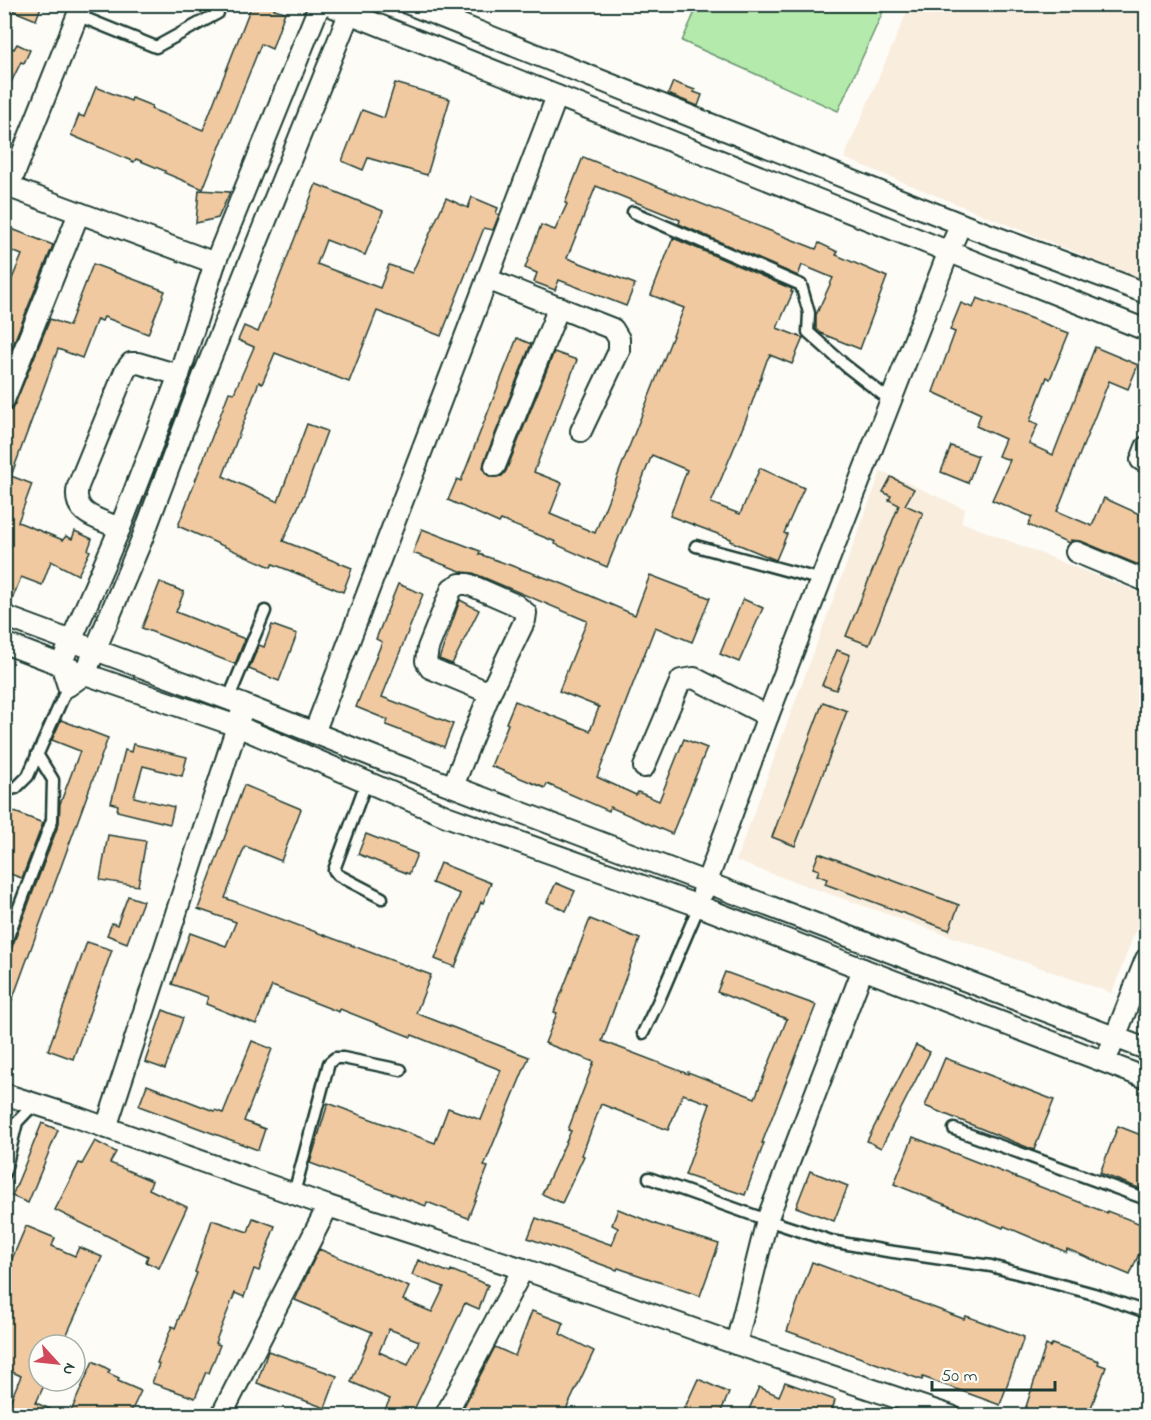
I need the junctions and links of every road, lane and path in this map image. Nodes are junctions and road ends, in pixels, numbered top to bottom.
1 (320, 4) edge
2 (326, 4) edge
3 (410, 4) edge
4 (351, 9) edge
5 (79, 10) edge
6 (218, 13) dead end
7 (556, 96) junction
8 (7, 186) edge
9 (633, 212) dead end
10 (79, 213) junction
11 (961, 224) junction
12 (949, 251) junction
13 (215, 263) junction
14 (487, 279) junction
15 (1146, 293) edge
16 (559, 307) junction
17 (1146, 330) edge
18 (179, 375) junction
19 (4, 399) edge
20 (891, 401) junction
21 (581, 432) dead end
22 (1146, 447) edge
23 (1146, 462) edge
24 (495, 466) dead end
25 (120, 528) junction
26 (696, 546) dead end
27 (1076, 552) dead end
28 (822, 580) junction
29 (1146, 581) edge
30 (265, 611) dead end
31 (4, 616) edge
32 (70, 641) junction
33 (4, 643) edge
34 (94, 650) junction
35 (61, 664) junction
36 (85, 674) junction
37 (68, 686) junction
38 (490, 693) junction
39 (236, 702) junction
40 (768, 716) junction
41 (237, 726) junction
42 (314, 733) junction
43 (37, 754) junction
44 (644, 766) dead end
45 (367, 780) junction
46 (453, 786) junction
47 (4, 791) edge
48 (706, 882) junction
49 (382, 898) dead end
50 (699, 906) junction
51 (8, 926) edge
52 (4, 947) edge
53 (1146, 960) edge
54 (863, 969) junction
55 (643, 1033) dead end
56 (1115, 1037) junction
57 (1146, 1049) edge
58 (1106, 1064) junction
59 (401, 1070) dead end
60 (1146, 1078) edge
61 (5, 1095) edge
62 (34, 1104) junction
63 (106, 1128) junction
64 (954, 1129) dead end
65 (4, 1175) edge
66 (649, 1178) dead end
67 (294, 1193) junction
68 (1146, 1199) edge
69 (328, 1206) junction
70 (767, 1220) junction
71 (523, 1269) junction
72 (1146, 1312) edge
73 (736, 1344) junction
74 (221, 1416) edge
75 (445, 1416) edge
76 (951, 1416) edge

1 - 13 street
2 - 4 street
3 - 11 street
4 - 7 street
4 - 34 street
5 - 6 lane
5 - 8 street
7 - 12 street
7 - 14 street
8 - 10 street
9 - 20 lane
10 - 13 street
10 - 19 street
11 - 12 street
11 - 15 street
12 - 17 street
12 - 20 street
13 - 18 street
14 - 16 street
14 - 42 street
16 - 21 street
16 - 24 street
18 - 25 street
18 - 25 street
20 - 28 street
22 - 23 street
25 - 32 street
26 - 28 lane
27 - 29 street
28 - 40 street
30 - 39 lane
31 - 32 street
32 - 34 street
32 - 35 street
33 - 35 street
34 - 36 street
34 - 39 street
35 - 36 street
35 - 37 street
36 - 37 street
36 - 41 street
37 - 43 lane
38 - 38 street
38 - 46 street
39 - 41 street
39 - 42 street
40 - 44 street
40 - 48 street
41 - 45 street
41 - 63 street
42 - 46 street
43 - 47 lane
43 - 51 lane
45 - 49 lane
45 - 50 street
46 - 48 street
48 - 50 street
48 - 56 street
50 - 54 street
50 - 55 lane
51 - 52 lane
53 - 56 street
54 - 58 street
54 - 70 street
56 - 57 street
56 - 58 street
58 - 60 street
59 - 67 lane
61 - 62 street
62 - 63 street
62 - 65 lane
63 - 67 street
64 - 68 lane
66 - 70 lane
67 - 69 street
69 - 71 street
69 - 74 street
70 - 72 lane
70 - 73 street
71 - 73 street
71 - 75 street
73 - 76 street

